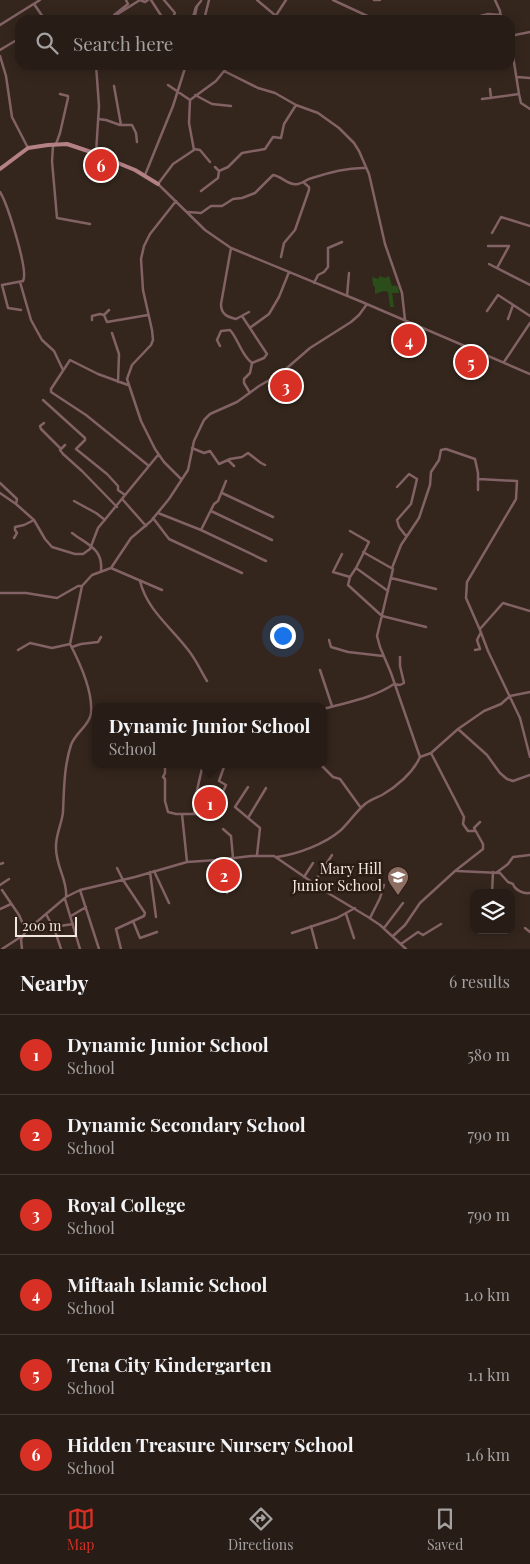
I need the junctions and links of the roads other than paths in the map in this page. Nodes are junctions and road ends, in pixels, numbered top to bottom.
1 (39, 0) edge
2 (126, 0) edge
3 (149, 0) edge
4 (164, 0) edge
5 (201, 0) edge
6 (209, 0) edge
7 (256, 0) edge
8 (286, 0) edge
9 (333, 0) edge
10 (344, 0) edge
11 (374, 0) edge
12 (380, 0) edge
13 (496, 0) edge
14 (34, 4) junction
15 (342, 4) junction
16 (42, 15) edge
17 (116, 15) edge
18 (118, 15) edge
19 (162, 15) edge
20 (173, 15) edge
21 (194, 15) edge
22 (205, 15) edge
23 (275, 15) edge
24 (277, 15) edge
25 (365, 15) edge
26 (484, 15) edge
27 (501, 15) joint
28 (1, 23) edge
29 (530, 32) edge
30 (515, 35) edge
31 (15, 41) edge
32 (0, 50) edge
33 (0, 56) edge
34 (96, 70) edge
35 (185, 70) edge
36 (515, 70) edge
37 (224, 71) joint
38 (517, 77) junction
39 (530, 78) edge
40 (168, 85) dead end
41 (114, 86) dead end
42 (490, 89) dead end
43 (178, 92) junction
44 (60, 94) dead end
45 (519, 94) junction
46 (195, 95) junction
47 (492, 98) junction
48 (190, 100) junction
49 (482, 100) dead end
50 (296, 105) junction
51 (231, 106) dead end
52 (530, 109) edge
53 (98, 119) junction
54 (121, 125) junction
55 (137, 142) dead end
56 (55, 144) junction
57 (28, 148) junction
58 (194, 148) junction
59 (96, 154) junction
60 (210, 162) dead end
61 (215, 167) dead end
62 (366, 168) junction
63 (0, 169) edge
64 (219, 171) junction
65 (145, 175) junction
66 (303, 182) junction
67 (158, 184) junction
68 (201, 191) dead end
69 (0, 192) edge
70 (176, 202) junction
71 (186, 212) junction
72 (90, 224) dead end
73 (530, 226) edge
74 (492, 233) dead end
75 (342, 242) dead end
76 (488, 246) dead end
77 (231, 248) junction
78 (282, 257) dead end
79 (490, 264) dead end
80 (497, 268) junction
81 (289, 272) junction
82 (349, 273) dead end
83 (20, 282) junction
84 (314, 283) junction
85 (530, 285) edge
86 (347, 296) junction
87 (368, 304) junction
88 (513, 305) junction
89 (21, 310) dead end
90 (109, 310) dead end
91 (487, 311) dead end
92 (249, 312) dead end
93 (104, 315) junction
94 (148, 316) junction
95 (242, 316) junction
96 (530, 316) edge
97 (508, 319) dead end
98 (92, 320) dead end
99 (405, 321) junction
100 (530, 324) edge
101 (251, 327) junction
102 (112, 333) dead end
103 (220, 346) dead end
104 (504, 362) junction
105 (252, 363) junction
106 (63, 370) junction
107 (530, 374) edge
108 (118, 382) junction
109 (128, 385) junction
110 (250, 393) junction
111 (43, 400) dead end
112 (44, 423) dead end
113 (65, 445) dead end
114 (192, 448) junction
115 (61, 449) junction
116 (158, 455) junction
117 (228, 460) junction
118 (265, 464) dead end
119 (149, 466) junction
120 (234, 466) dead end
121 (181, 478) junction
122 (479, 480) junction
123 (226, 481) dead end
124 (0, 483) edge
125 (397, 487) dead end
126 (478, 490) dead end
127 (0, 493) edge
128 (222, 493) junction
129 (125, 495) junction
130 (123, 500) junction
131 (74, 501) dead end
132 (16, 504) junction
133 (117, 507) junction
134 (211, 511) junction
135 (158, 513) junction
136 (153, 518) junction
137 (273, 518) dead end
138 (34, 520) junction
139 (105, 520) junction
140 (146, 526) junction
141 (201, 530) junction
142 (350, 531) dead end
143 (72, 534) dead end
144 (406, 536) junction
145 (14, 538) dead end
146 (272, 540) dead end
147 (90, 546) junction
148 (363, 552) junction
149 (342, 554) dead end
150 (266, 561) dead end
151 (111, 568) junction
152 (356, 568) junction
153 (392, 568) junction
154 (100, 570) junction
155 (242, 573) dead end
156 (350, 577) junction
157 (391, 578) junction
158 (140, 581) junction
159 (82, 586) junction
160 (436, 589) dead end
161 (162, 590) dead end
162 (388, 591) junction
163 (0, 593) edge
164 (530, 611) edge
165 (382, 616) junction
166 (426, 627) dead end
167 (480, 630) junction
168 (101, 637) dead end
169 (329, 640) dead end
170 (71, 645) junction
171 (18, 650) dead end
172 (475, 650) dead end
173 (384, 656) junction
174 (400, 657) dead end
175 (320, 670) dead end
176 (207, 681) dead end
177 (394, 684) junction
178 (530, 692) edge
179 (510, 696) junction
180 (332, 706) junction
181 (327, 708) edge
182 (458, 730) junction
183 (431, 753) junction
184 (530, 757) edge
185 (420, 758) junction
186 (165, 768) edge
187 (202, 768) edge
188 (224, 768) edge
189 (324, 768) edge
190 (530, 775) edge
191 (248, 787) dead end
192 (266, 788) dead end
193 (361, 808) junction
194 (182, 814) junction
195 (194, 814) junction
196 (248, 818) junction
197 (480, 822) dead end
198 (223, 829) dead end
199 (475, 831) junction
200 (257, 855) junction
201 (332, 855) dead end
202 (530, 856) edge
203 (277, 857) junction
204 (232, 858) junction
205 (187, 862) junction
206 (313, 863) dead end
207 (117, 868) dead end
208 (154, 871) junction
209 (456, 871) junction
210 (150, 872) junction
211 (494, 873) junction
212 (304, 877) junction
213 (9, 879) dead end
214 (123, 880) junction
215 (314, 883) junction
216 (0, 885) edge
217 (384, 885) dead end
218 (492, 889) edge
219 (2, 890) dead end
220 (80, 890) junction
221 (227, 892) dead end
222 (530, 893) edge
223 (66, 898) junction
224 (169, 903) dead end
225 (403, 903) dead end
226 (11, 904) junction
227 (86, 907) junction
228 (355, 908) junction
229 (0, 909) edge
230 (46, 914) junction
231 (346, 914) junction
232 (71, 916) junction
233 (156, 917) dead end
234 (370, 918) junction
235 (133, 921) junction
236 (73, 924) junction
237 (441, 924) dead end
238 (60, 926) dead end
239 (311, 926) junction
240 (384, 928) junction
241 (525, 928) dead end
242 (26, 931) junction
243 (156, 932) dead end
244 (530, 932) edge
245 (292, 933) dead end
246 (22, 936) junction
247 (393, 936) junction
248 (354, 938) dead end
249 (401, 944) junction
250 (2, 949) edge
251 (22, 949) edge
252 (61, 949) edge
253 (80, 949) edge
254 (99, 949) edge
255 (121, 949) edge
256 (317, 949) edge
257 (406, 949) edge

1 - 14 street
2 - 17 street
3 - 18 street
3 - 19 street
4 - 20 street
5 - 21 street
6 - 22 street
7 - 23 street
8 - 24 street
9 - 15 street
10 - 15 street
11 - 12 street
13 - 27 street
14 - 16 street
14 - 28 street
15 - 25 street
26 - 27 street
29 - 30 street
31 - 32 street
33 - 57 street
34 - 53 street
35 - 43 street
36 - 38 street
37 - 46 street
37 - 50 street
38 - 39 street
38 - 45 street
40 - 43 street
41 - 54 street
42 - 47 street
43 - 48 street
43 - 65 street
44 - 56 street
45 - 47 street
45 - 52 street
46 - 48 street
46 - 51 street
47 - 49 street
48 - 58 street
50 - 62 street
50 - 64 street
53 - 54 street
53 - 59 street
54 - 55 street
56 - 57 street
56 - 59 street
56 - 72 street
57 - 63 street
58 - 60 street
58 - 67 street
59 - 65 street
61 - 64 street
62 - 66 street
62 - 99 street
64 - 68 street
65 - 67 street
66 - 71 street
66 - 78 street
67 - 70 street
69 - 83 street
70 - 71 street
70 - 94 street
71 - 77 street
73 - 74 street
75 - 84 street
76 - 80 street
77 - 81 street
77 - 95 street
79 - 80 street
80 - 85 street
81 - 84 street
81 - 101 street
82 - 86 street
83 - 89 street
83 - 106 street
84 - 86 street
86 - 87 street
87 - 99 street
87 - 110 street
88 - 91 street
88 - 96 street
88 - 97 street
90 - 93 street
92 - 95 street
93 - 94 street
93 - 98 street
94 - 109 street
95 - 101 street
99 - 104 street
100 - 104 street
101 - 105 street
102 - 108 street
103 - 105 street
104 - 107 street
105 - 110 street
106 - 108 street
106 - 119 street
108 - 109 street
109 - 116 street
110 - 114 street
111 - 129 street
112 - 115 street
113 - 115 street
114 - 117 street
114 - 121 street
115 - 133 street
116 - 119 street
116 - 121 street
117 - 118 street
117 - 120 street
119 - 129 street
121 - 135 street
122 - 126 street
122 - 144 street
122 - 167 street
123 - 128 street
124 - 132 street
125 - 144 street
127 - 132 street
128 - 134 street
128 - 137 street
129 - 130 street
130 - 133 street
130 - 140 street
131 - 139 street
132 - 138 street
133 - 139 street
134 - 141 street
134 - 146 street
135 - 136 street
135 - 141 street
136 - 140 street
136 - 155 street
138 - 145 street
138 - 147 street
139 - 147 street
140 - 151 street
141 - 150 street
142 - 148 street
143 - 147 street
144 - 153 street
147 - 154 street
148 - 152 street
148 - 153 street
149 - 156 street
151 - 154 street
151 - 158 street
152 - 156 street
152 - 162 street
153 - 157 street
154 - 159 street
156 - 165 street
157 - 160 street
157 - 162 street
158 - 161 street
158 - 176 street
159 - 163 street
159 - 170 street
162 - 165 street
164 - 167 street
165 - 166 street
165 - 173 street
167 - 172 street
167 - 179 street
168 - 170 street
169 - 173 street
170 - 171 street
170 - 223 street
173 - 177 street
174 - 177 street
175 - 180 street
177 - 180 street
177 - 185 street
178 - 179 street
179 - 182 street
179 - 184 street
180 - 181 street
182 - 183 street
182 - 190 street
183 - 185 street
183 - 199 street
185 - 193 street
186 - 194 street
187 - 195 street
188 - 195 street
189 - 193 street
191 - 196 street
192 - 196 street
193 - 203 street
194 - 195 street
194 - 205 street
196 - 200 street
197 - 199 street
198 - 204 street
199 - 209 street
200 - 203 street
200 - 204 street
201 - 215 street
202 - 211 street
203 - 212 street
204 - 205 street
204 - 221 street
205 - 208 street
206 - 212 street
207 - 214 street
208 - 210 street
208 - 224 street
209 - 211 street
209 - 247 street
210 - 214 street
210 - 233 street
211 - 218 street
211 - 222 street
212 - 215 street
213 - 216 street
214 - 220 street
214 - 235 street
215 - 228 street
217 - 234 street
219 - 226 street
220 - 223 street
220 - 227 street
223 - 230 street
223 - 232 street
225 - 240 street
226 - 229 street
226 - 242 street
227 - 232 street
227 - 254 street
228 - 231 street
228 - 234 street
230 - 242 street
230 - 252 street
231 - 239 street
231 - 248 street
232 - 236 street
234 - 240 street
235 - 243 street
235 - 255 street
236 - 238 street
236 - 253 street
237 - 249 street
239 - 245 street
239 - 256 street
240 - 247 street
241 - 244 street
242 - 246 street
246 - 250 street
246 - 251 street
247 - 249 street
249 - 257 street

